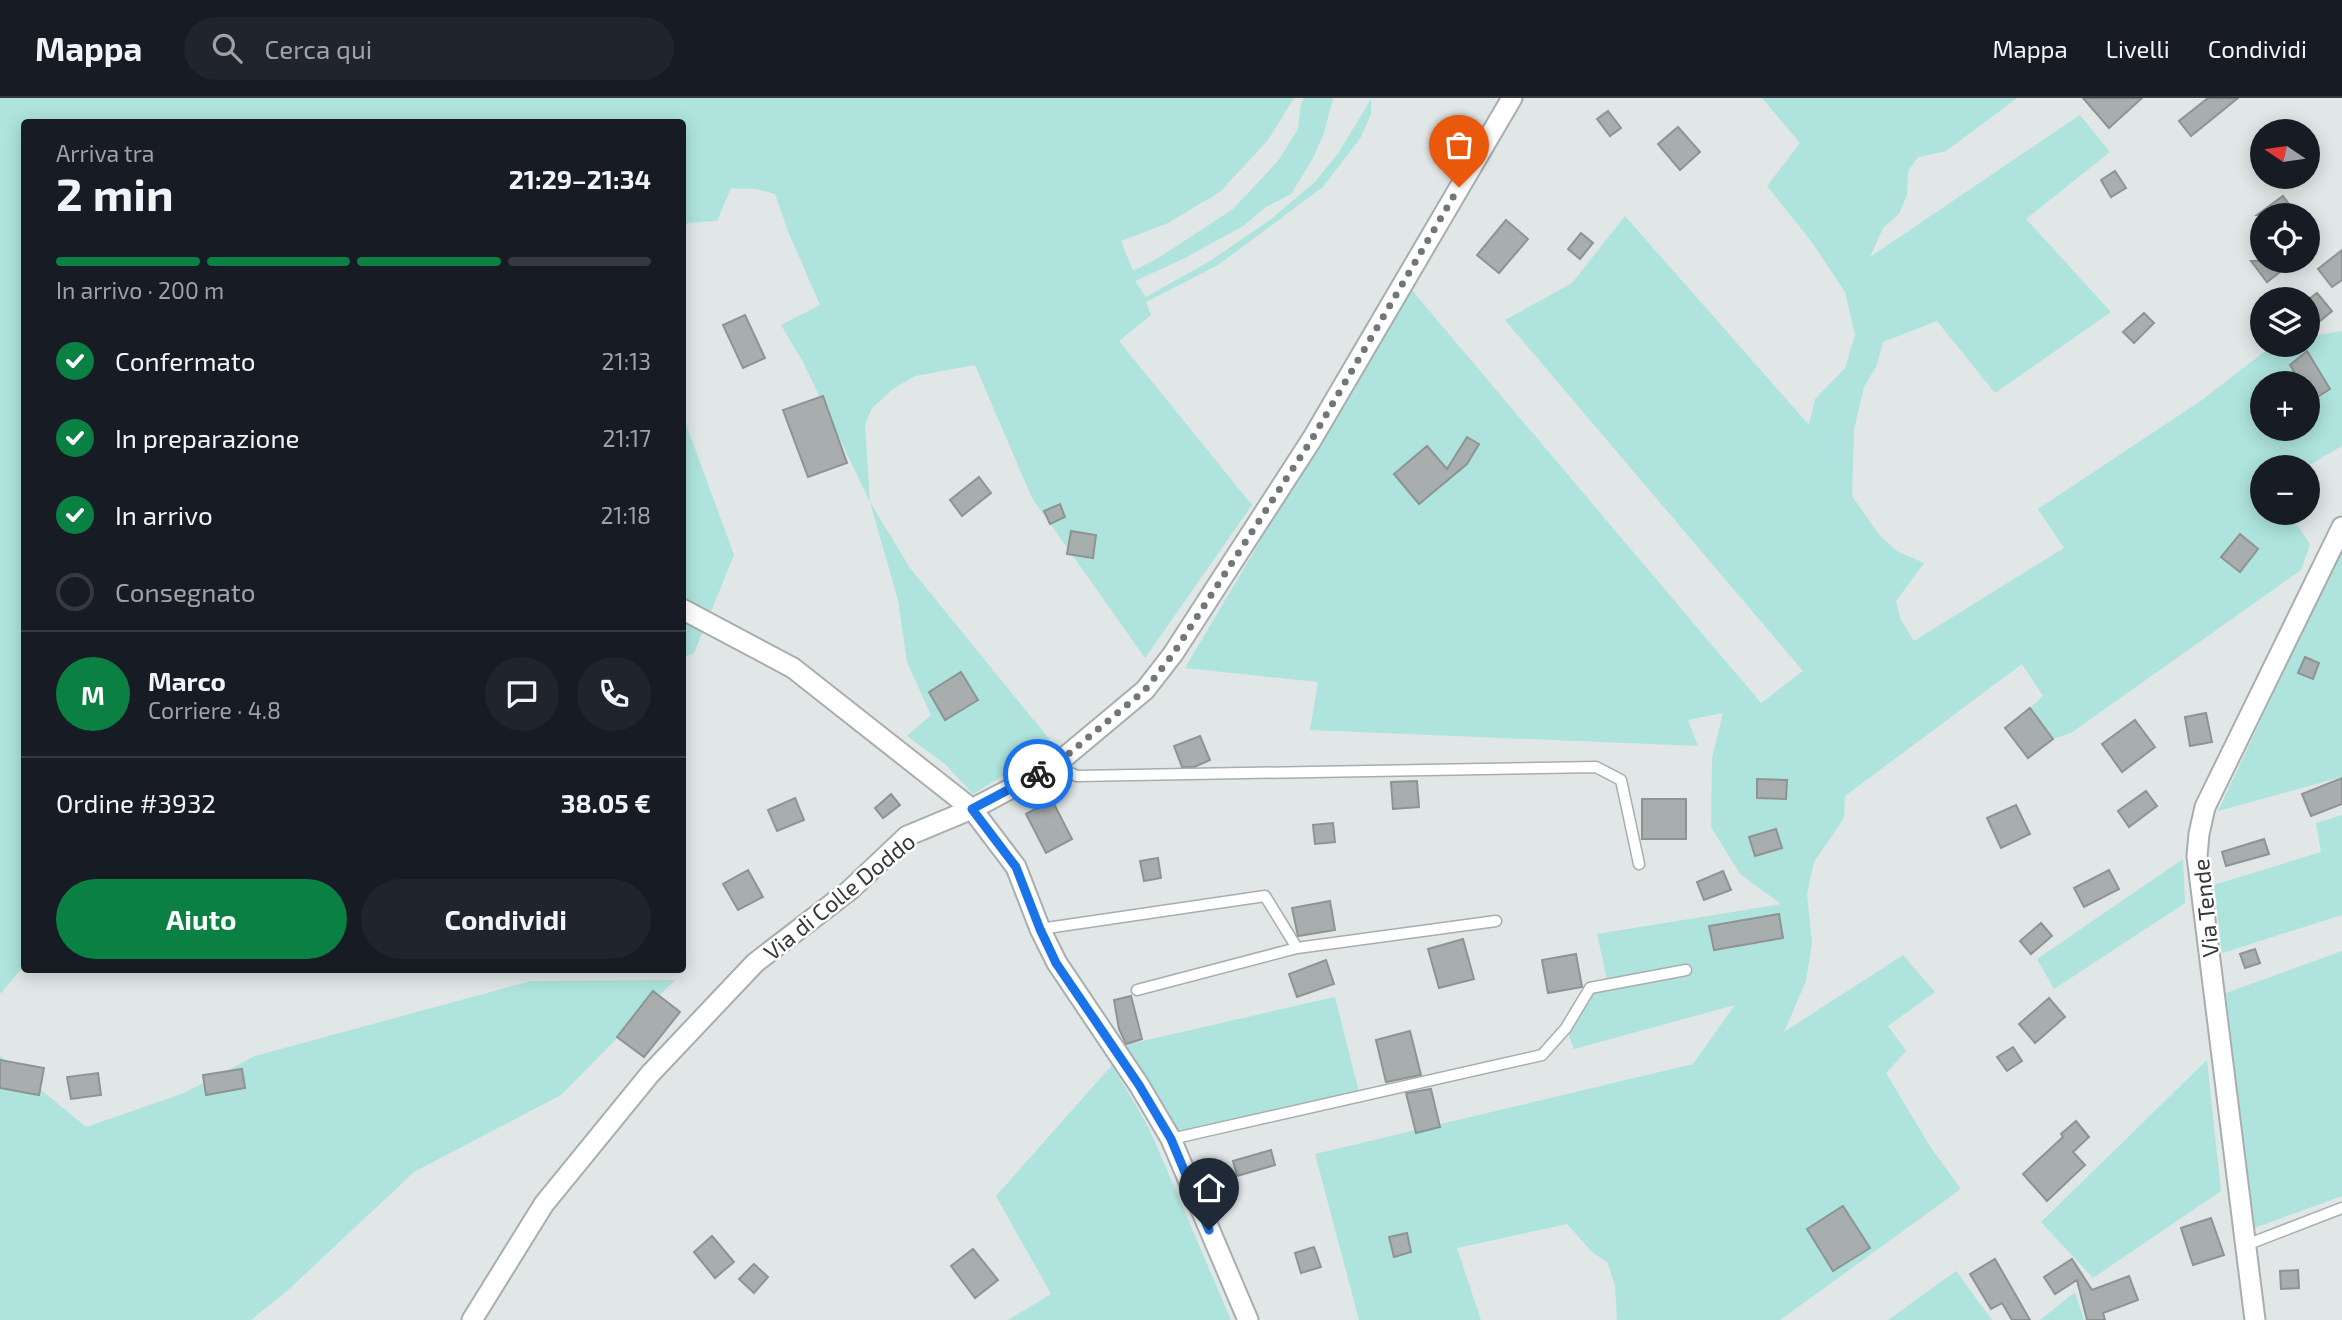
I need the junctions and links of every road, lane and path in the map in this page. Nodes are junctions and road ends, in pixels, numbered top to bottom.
1 (1512, 98) edge
2 (2342, 527) edge
3 (686, 610) edge
4 (1054, 766) junction
5 (972, 809) junction
6 (1639, 864) dead end
7 (1496, 921) dead end
8 (1040, 929) junction
9 (1297, 948) junction
10 (1686, 970) dead end
11 (1137, 990) dead end
12 (1171, 1139) junction
13 (2342, 1208) edge
14 (2246, 1245) junction
15 (472, 1320) edge
16 (1248, 1320) edge
17 (2255, 1320) edge

1 - 4 street, Via di Colle Doddo
2 - 14 street, Via Tende
3 - 5 street
4 - 5 street, Via di Colle Doddo
4 - 6 lane
5 - 8 street
5 - 15 street, Via di Colle Doddo
7 - 9 lane
8 - 9 lane
8 - 12 street
9 - 11 lane
10 - 12 lane
12 - 16 street
13 - 14 lane
14 - 17 street, Via Tende

